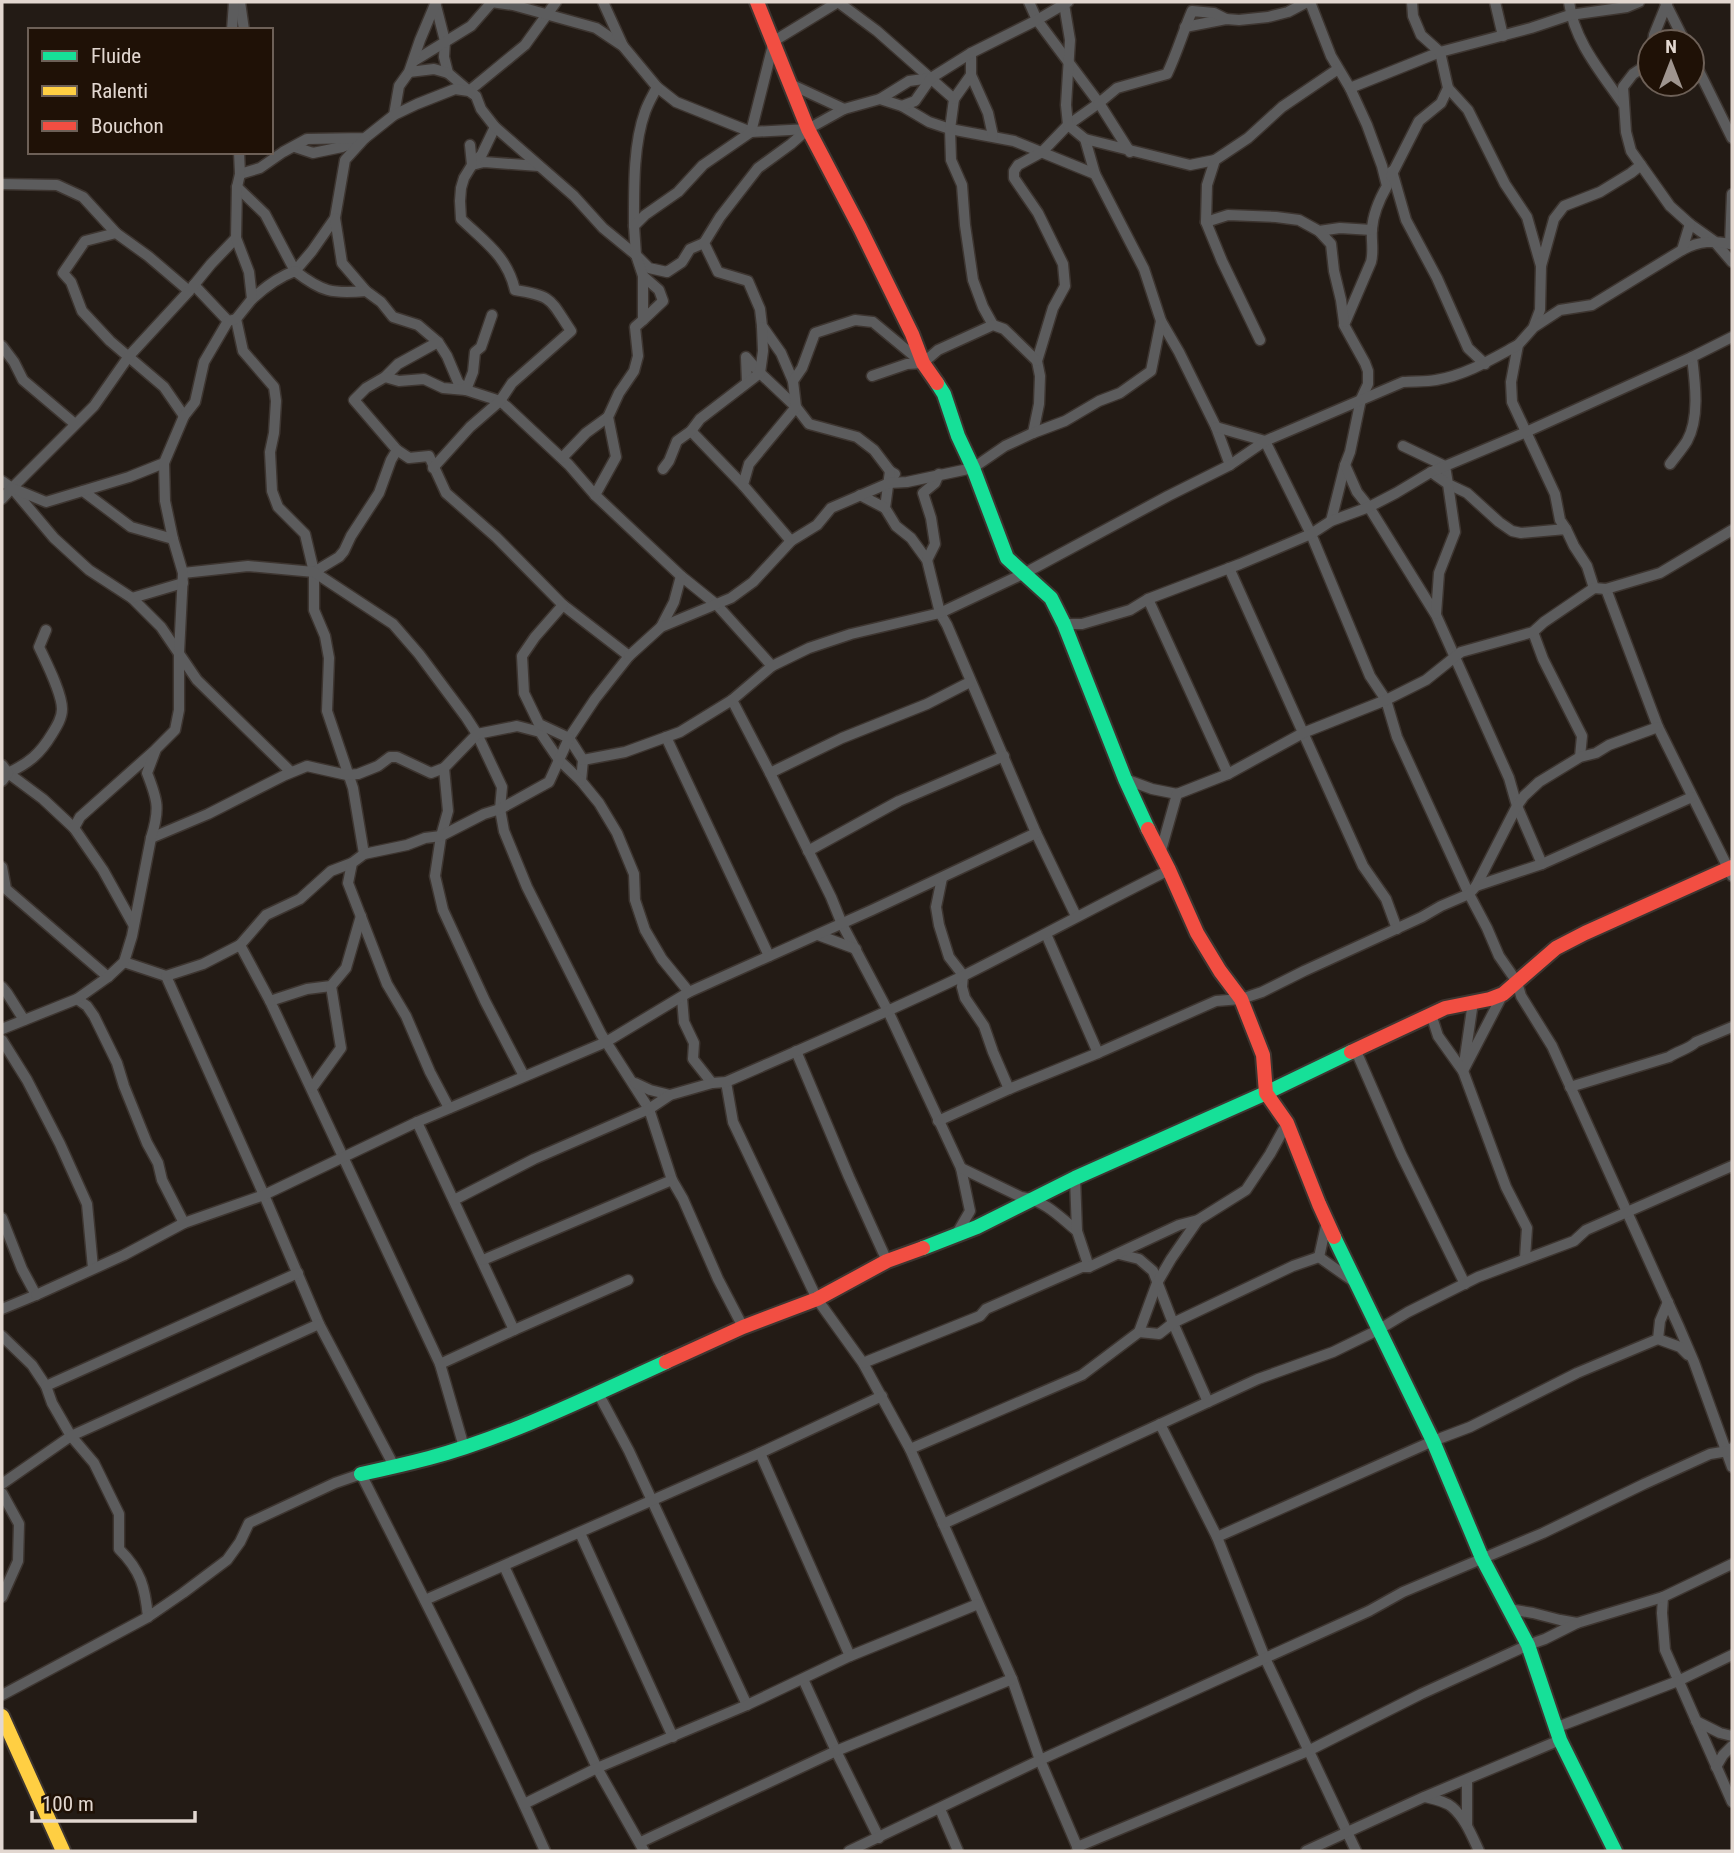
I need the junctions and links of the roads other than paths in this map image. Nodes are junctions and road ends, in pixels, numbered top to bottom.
1 (234, 2) edge
2 (240, 2) edge
3 (436, 2) edge
4 (492, 2) edge
5 (556, 2) edge
6 (603, 2) edge
7 (757, 2) edge
8 (838, 2) edge
9 (1029, 2) edge
10 (1308, 2) edge
11 (1412, 2) edge
12 (1495, 2) edge
13 (1569, 2) edge
14 (1639, 2) edge
15 (1066, 3) edge
16 (1667, 3) edge
17 (546, 15) junction
18 (1570, 15) junction
19 (1037, 20) junction
20 (232, 28) edge
21 (244, 28) edge
22 (1657, 28) edge
23 (1679, 28) edge
24 (1503, 36) junction
25 (445, 41) junction
26 (774, 41) junction
27 (623, 46) junction
28 (1440, 52) junction
29 (971, 53) junction
30 (414, 61) junction
31 (1068, 63) junction
32 (1338, 69) junction
33 (409, 72) junction
34 (448, 72) junction
35 (1636, 72) edge
36 (971, 75) junction
37 (931, 78) junction
38 (790, 84) junction
39 (1706, 85) edge
40 (657, 88) junction
41 (1350, 88) junction
42 (1448, 88) junction
43 (469, 91) junction
44 (880, 99) junction
45 (954, 99) junction
46 (1099, 103) junction
47 (1623, 105) junction
48 (902, 106) junction
49 (844, 109) junction
50 (394, 115) junction
51 (1069, 125) junction
52 (495, 127) junction
53 (950, 128) junction
54 (808, 129) junction
55 (751, 132) junction
56 (993, 136) junction
57 (365, 138) junction
58 (1732, 138) edge
59 (1085, 139) junction
60 (470, 145) dead end
61 (1042, 152) junction
62 (1130, 152) junction
63 (239, 154) edge
64 (1215, 160) junction
65 (472, 165) junction
66 (1641, 165) junction
67 (539, 166) junction
68 (1392, 171) junction
69 (240, 174) junction
70 (1095, 174) junction
71 (2, 184) edge
72 (1387, 186) junction
73 (237, 187) junction
74 (1732, 194) edge
75 (335, 218) junction
76 (1206, 222) junction
77 (1690, 224) junction
78 (634, 226) junction
79 (1372, 230) junction
80 (1319, 231) junction
81 (116, 233) junction
82 (236, 238) junction
83 (1714, 241) junction
84 (705, 243) junction
85 (1731, 244) edge
86 (1682, 250) junction
87 (636, 255) junction
88 (1732, 262) edge
89 (1541, 266) junction
90 (295, 271) junction
91 (643, 276) junction
92 (191, 288) junction
93 (366, 291) junction
94 (252, 299) junction
95 (492, 314) dead end
96 (232, 320) junction
97 (643, 320) junction
98 (1161, 321) junction
99 (993, 325) junction
100 (1344, 325) junction
101 (762, 326) junction
102 (1534, 327) junction
103 (1732, 337) edge
104 (1260, 340) dead end
105 (438, 342) junction
106 (1518, 345) junction
107 (2, 346) edge
108 (129, 356) junction
109 (1692, 357) junction
110 (1037, 361) junction
111 (923, 363) junction
112 (1485, 364) junction
113 (760, 373) junction
114 (872, 376) dead end
115 (385, 377) junction
116 (793, 381) junction
117 (747, 382) junction
118 (466, 390) junction
119 (1361, 399) junction
120 (500, 401) junction
121 (796, 407) junction
122 (184, 416) junction
123 (608, 417) junction
124 (75, 424) junction
125 (1216, 427) junction
126 (691, 431) junction
127 (1526, 432) junction
128 (1032, 433) junction
129 (1265, 440) junction
130 (1403, 446) dead end
131 (397, 450) junction
132 (562, 458) junction
133 (164, 463) junction
134 (1670, 464) dead end
135 (1230, 465) junction
136 (1345, 465) junction
137 (1445, 466) junction
138 (433, 468) junction
139 (973, 468) junction
140 (663, 469) dead end
141 (890, 471) junction
142 (1431, 472) junction
143 (939, 474) junction
144 (2, 481) edge
145 (907, 482) junction
146 (888, 483) junction
147 (1448, 484) junction
148 (743, 485) junction
149 (12, 488) junction
150 (83, 491) junction
151 (595, 495) junction
152 (860, 495) junction
153 (2, 499) edge
154 (1369, 507) junction
155 (885, 508) junction
156 (1331, 521) junction
157 (1566, 529) junction
158 (1732, 530) edge
159 (1311, 534) junction
160 (173, 539) junction
161 (791, 541) junction
162 (1007, 558) junction
163 (927, 560) junction
164 (1229, 568) junction
165 (314, 572) junction
166 (1025, 573) junction
167 (681, 576) junction
168 (183, 578) junction
169 (1003, 583) junction
170 (1594, 588) junction
171 (1606, 589) junction
172 (132, 598) junction
173 (1148, 599) junction
174 (563, 605) junction
175 (717, 605) junction
176 (940, 612) junction
177 (1436, 615) junction
178 (1064, 624) junction
179 (661, 627) junction
180 (46, 630) dead end
181 (1533, 632) junction
182 (179, 653) junction
183 (1455, 655) junction
184 (629, 656) junction
185 (772, 666) junction
186 (970, 682) junction
187 (732, 700) junction
188 (1386, 700) junction
189 (1658, 727) junction
190 (1303, 733) junction
191 (477, 734) junction
192 (666, 737) junction
193 (569, 738) junction
194 (156, 749) junction
195 (1004, 756) junction
196 (1580, 757) junction
197 (559, 760) junction
198 (583, 760) junction
199 (444, 768) junction
200 (291, 772) junction
201 (4, 773) edge
202 (771, 773) junction
203 (1228, 774) junction
204 (347, 775) junction
205 (1125, 779) junction
206 (581, 781) junction
207 (1177, 794) junction
208 (1692, 797) junction
209 (1517, 806) junction
210 (500, 810) junction
211 (74, 828) junction
212 (1036, 833) junction
213 (440, 836) junction
214 (151, 838) junction
215 (808, 851) junction
216 (364, 854) junction
217 (1160, 855) junction
218 (352, 863) junction
219 (1542, 864) junction
220 (2, 867) edge
221 (1168, 870) junction
222 (1731, 870) edge
223 (942, 878) junction
224 (1473, 890) junction
225 (361, 916) junction
226 (1076, 916) junction
227 (133, 924) junction
228 (842, 924) junction
229 (1397, 929) junction
230 (1046, 934) junction
231 (818, 935) junction
232 (240, 944) junction
233 (856, 949) junction
234 (769, 956) junction
235 (124, 962) junction
236 (963, 975) junction
237 (166, 976) junction
238 (108, 977) junction
239 (1517, 982) junction
240 (331, 986) junction
241 (2, 987) edge
242 (1503, 994) junction
243 (686, 995) junction
244 (77, 999) junction
245 (1241, 999) junction
246 (270, 1000) junction
247 (1473, 1002) junction
248 (888, 1011) junction
249 (1431, 1014) junction
250 (24, 1020) junction
251 (1732, 1027) edge
252 (2, 1029) edge
253 (2, 1040) edge
254 (606, 1042) junction
255 (796, 1051) junction
256 (1356, 1051) junction
257 (1098, 1054) junction
258 (1463, 1071) junction
259 (524, 1076) junction
260 (631, 1080) junction
261 (726, 1082) junction
262 (712, 1083) junction
263 (1570, 1087) junction
264 (312, 1088) junction
265 (1009, 1089) junction
266 (1266, 1093) junction
267 (670, 1095) junction
268 (449, 1108) junction
269 (649, 1109) junction
270 (938, 1121) junction
271 (416, 1122) junction
272 (1287, 1123) junction
273 (344, 1157) junction
274 (1732, 1166) edge
275 (961, 1168) junction
276 (1075, 1178) junction
277 (672, 1180) junction
278 (264, 1195) junction
279 (1031, 1198) junction
280 (454, 1200) junction
281 (1628, 1213) junction
282 (2, 1218) edge
283 (1198, 1220) junction
284 (1327, 1220) junction
285 (184, 1223) junction
286 (1077, 1231) junction
287 (956, 1235) junction
288 (1118, 1254) junction
289 (1319, 1257) junction
290 (1525, 1258) junction
291 (483, 1260) junction
292 (887, 1261) junction
293 (1089, 1267) junction
294 (93, 1268) junction
295 (298, 1273) junction
296 (628, 1280) dead end
297 (1355, 1282) junction
298 (1157, 1283) junction
299 (1465, 1284) junction
300 (36, 1296) junction
301 (817, 1299) junction
302 (1668, 1302) junction
303 (2, 1309) edge
304 (1173, 1323) junction
305 (319, 1324) junction
306 (743, 1328) junction
307 (514, 1330) junction
308 (1378, 1330) junction
309 (1139, 1332) junction
310 (2, 1336) edge
311 (1658, 1339) junction
312 (1694, 1362) junction
313 (863, 1363) junction
314 (440, 1364) junction
315 (46, 1386) junction
316 (598, 1393) junction
317 (882, 1396) junction
318 (1208, 1402) junction
319 (1160, 1424) junction
320 (71, 1436) junction
321 (1433, 1441) junction
322 (464, 1447) junction
323 (910, 1449) junction
324 (1730, 1449) edge
325 (760, 1453) junction
326 (394, 1466) junction
327 (1732, 1467) edge
328 (361, 1474) junction
329 (2, 1484) edge
330 (2, 1493) edge
331 (651, 1501) junction
332 (943, 1524) junction
333 (580, 1533) junction
334 (1217, 1537) junction
335 (1482, 1558) junction
336 (1732, 1564) edge
337 (504, 1566) junction
338 (2, 1597) edge
339 (1663, 1597) junction
340 (425, 1600) junction
341 (978, 1604) junction
342 (1509, 1609) junction
343 (148, 1617) junction
344 (1577, 1623) junction
345 (1528, 1645) junction
346 (1732, 1655) edge
347 (850, 1656) junction
348 (1265, 1658) junction
349 (803, 1679) junction
350 (1012, 1679) junction
351 (1678, 1681) junction
352 (2, 1695) edge
353 (747, 1705) junction
354 (2, 1716) edge
355 (1696, 1721) junction
356 (1558, 1734) junction
357 (1732, 1736) edge
358 (673, 1737) junction
359 (1732, 1746) edge
360 (836, 1751) junction
361 (1308, 1751) junction
362 (1040, 1760) junction
363 (1716, 1767) junction
364 (597, 1768) junction
365 (1467, 1780) junction
366 (1424, 1797) junction
367 (1732, 1802) edge
368 (524, 1804) junction
369 (940, 1809) junction
370 (1466, 1825) junction
371 (1347, 1831) junction
372 (879, 1838) junction
373 (643, 1847) edge
374 (1078, 1849) edge
375 (64, 1851) edge
376 (545, 1851) edge
377 (849, 1851) edge
378 (958, 1851) edge
379 (1306, 1851) edge
380 (1356, 1851) edge
381 (1479, 1851) edge
382 (1615, 1851) edge

1 - 20 street
2 - 21 street
3 - 25 street
3 - 30 street
4 - 17 street
4 - 25 street
5 - 17 street
6 - 27 street
7 - 26 main road
8 - 26 street
8 - 37 street
9 - 19 street
10 - 32 street
10 - 46 street
11 - 28 street
12 - 24 street
13 - 18 street
14 - 18 street
15 - 19 street
15 - 31 street
16 - 22 street
16 - 23 street
17 - 27 street
17 - 43 street
18 - 24 street
18 - 47 street
19 - 29 street
19 - 31 street
24 - 28 street
25 - 30 street
25 - 34 street
26 - 38 main road
26 - 55 street
27 - 40 street
28 - 41 street
28 - 42 street
29 - 36 street
29 - 37 street
30 - 33 street
31 - 46 street
31 - 51 street
32 - 41 street
32 - 64 street
33 - 34 street
33 - 50 street
34 - 43 street
35 - 47 street
36 - 45 street
36 - 56 street
37 - 44 street
37 - 45 street
37 - 48 street
38 - 49 street
38 - 54 main road
39 - 58 street
40 - 55 street
40 - 78 street
41 - 72 street
42 - 68 street
42 - 89 street
43 - 50 street
43 - 52 street
44 - 48 street
44 - 49 street
45 - 53 street
46 - 51 street
46 - 62 street
47 - 66 street
48 - 53 street
49 - 54 street
50 - 57 street
51 - 59 street
51 - 61 street
52 - 65 street
52 - 67 street
53 - 56 street
53 - 99 street
54 - 55 street
54 - 84 street
54 - 111 main road
55 - 78 street
56 - 61 street
57 - 69 street
57 - 75 street
59 - 62 street
59 - 70 street
60 - 65 street
61 - 70 street
61 - 110 street
62 - 64 street
63 - 69 street
64 - 76 street
65 - 67 street
65 - 120 street
66 - 77 street
66 - 89 street
67 - 87 street
68 - 72 street
68 - 112 street
69 - 73 street
70 - 98 street
71 - 81 street
72 - 79 street
73 - 82 street
73 - 90 street
74 - 85 street
75 - 90 street
75 - 93 street
76 - 80 street
76 - 104 street
77 - 83 street
77 - 86 street
78 - 87 street
79 - 80 street
79 - 100 street
80 - 100 street
81 - 92 street
81 - 108 street
82 - 92 street
82 - 94 street
83 - 85 street
83 - 86 street
83 - 88 street
84 - 87 street
84 - 101 street
86 - 102 street
87 - 91 street
89 - 102 street
90 - 93 street
90 - 94 street
91 - 97 street
91 - 97 street
92 - 96 street
92 - 108 street
93 - 105 street
94 - 96 street
95 - 118 street
96 - 122 street
96 - 165 street
97 - 123 street
98 - 125 street
98 - 128 street
99 - 110 street
99 - 111 street
100 - 119 street
101 - 113 street
101 - 116 street
102 - 106 street
103 - 109 street
105 - 115 street
105 - 118 street
106 - 112 street
106 - 127 street
107 - 124 street
108 - 122 street
108 - 124 street
109 - 127 street
109 - 134 street
110 - 128 street
111 - 114 street
111 - 116 street
111 - 139 main road
112 - 119 street
113 - 117 street
113 - 117 street
113 - 121 street
115 - 118 street
115 - 131 street
116 - 121 street
117 - 126 street
118 - 120 street
119 - 129 street
119 - 136 street
120 - 132 street
120 - 138 street
121 - 141 street
121 - 148 street
122 - 133 street
123 - 132 street
123 - 151 street
124 - 149 street
125 - 129 street
125 - 135 street
126 - 140 street
126 - 148 street
127 - 137 street
127 - 157 street
128 - 139 street
129 - 135 street
129 - 159 street
130 - 137 street
131 - 138 street
131 - 165 street
132 - 151 street
133 - 150 street
133 - 160 street
135 - 166 street
136 - 154 street
136 - 156 street
137 - 142 street
137 - 147 street
138 - 174 street
139 - 143 street
139 - 162 main road
141 - 145 street
141 - 146 street
142 - 147 street
142 - 154 street
143 - 145 street
143 - 163 street
144 - 149 street
145 - 146 street
146 - 152 street
146 - 155 street
147 - 157 street
147 - 177 street
148 - 161 street
149 - 150 street
149 - 153 street
149 - 172 street
150 - 160 street
151 - 167 street
152 - 155 street
152 - 161 street
154 - 156 street
154 - 177 street
155 - 163 street
156 - 159 street
157 - 170 street
158 - 171 street
159 - 164 street
159 - 188 street
160 - 168 street
161 - 175 street
162 - 166 main road
162 - 169 street
163 - 176 street
164 - 173 street
164 - 190 street
165 - 168 street
165 - 191 street
165 - 204 street
166 - 169 street
166 - 178 main road
167 - 175 street
167 - 179 street
168 - 172 street
168 - 182 street
169 - 176 street
170 - 171 street
170 - 181 street
171 - 189 street
172 - 182 street
173 - 178 street
173 - 203 street
174 - 184 street
174 - 193 street
175 - 179 street
175 - 185 street
176 - 185 street
176 - 186 street
177 - 183 street
178 - 205 main road
179 - 184 street
180 - 201 street
181 - 183 street
181 - 196 street
182 - 194 street
182 - 200 street
183 - 188 street
183 - 209 street
184 - 193 street
185 - 187 street
186 - 195 street
186 - 202 street
187 - 192 street
187 - 202 street
188 - 190 street
188 - 224 street
189 - 196 street
189 - 208 street
190 - 203 street
190 - 229 street
191 - 197 street
191 - 199 street
191 - 210 street
192 - 198 street
192 - 234 street
193 - 197 street
193 - 198 street
194 - 211 street
194 - 214 street
195 - 212 street
195 - 215 street
196 - 209 street
197 - 206 street
197 - 210 street
198 - 206 street
199 - 204 street
199 - 213 street
200 - 204 street
200 - 214 street
201 - 211 street
202 - 215 street
203 - 207 street
204 - 216 street
205 - 207 street
205 - 217 main road
206 - 243 street
207 - 217 street
208 - 219 street
208 - 222 street
209 - 219 street
209 - 224 street
210 - 213 street
210 - 254 street
211 - 227 street
212 - 223 street
212 - 226 street
213 - 216 street
213 - 259 street
214 - 227 street
215 - 228 street
216 - 218 street
217 - 221 main road
218 - 225 street
218 - 232 street
219 - 224 street
220 - 238 street
221 - 226 street
221 - 245 main road
222 - 239 main road
223 - 228 street
223 - 236 street
224 - 229 street
224 - 239 street
225 - 240 street
225 - 268 street
226 - 230 street
227 - 235 street
228 - 231 street
228 - 233 street
229 - 245 street
230 - 236 street
230 - 257 street
231 - 233 street
231 - 234 street
232 - 237 street
232 - 246 street
233 - 248 street
234 - 243 street
235 - 237 street
235 - 238 street
236 - 248 street
236 - 265 street
237 - 278 street
238 - 244 street
239 - 242 main road
239 - 263 street
240 - 246 street
240 - 264 street
241 - 250 street
242 - 247 main road
242 - 258 street
243 - 254 street
243 - 262 street
244 - 250 street
244 - 285 street
245 - 257 street
245 - 266 main road
246 - 264 street
247 - 249 main road
247 - 258 street
248 - 255 street
248 - 270 street
249 - 256 main road
249 - 258 street
250 - 252 street
251 - 263 street
253 - 294 street
254 - 259 street
254 - 260 street
255 - 261 street
255 - 292 street
256 - 266 main road
256 - 299 street
257 - 265 street
258 - 290 street
259 - 268 street
260 - 267 street
260 - 269 street
261 - 262 street
261 - 301 street
262 - 267 street
263 - 281 street
264 - 273 street
265 - 270 street
266 - 272 main road
266 - 276 main road
267 - 269 street
268 - 271 street
269 - 277 street
269 - 280 street
270 - 275 street
271 - 273 street
271 - 280 street
272 - 283 street
272 - 284 main road
273 - 278 street
273 - 314 street
274 - 281 street
275 - 279 street
275 - 287 street
276 - 279 main road
276 - 286 street
277 - 291 street
277 - 306 street
278 - 285 street
278 - 295 street
279 - 286 street
279 - 287 main road
280 - 291 street
281 - 290 street
281 - 302 street
282 - 300 street
283 - 288 street
283 - 298 street
284 - 289 street
284 - 297 main road
285 - 294 street
286 - 293 street
287 - 292 main road
288 - 293 street
288 - 298 street
289 - 297 street
289 - 304 street
290 - 299 street
291 - 307 street
292 - 301 main road
293 - 313 street
294 - 300 street
295 - 305 street
295 - 315 street
296 - 307 street
297 - 308 main road
298 - 304 street
298 - 309 street
299 - 308 street
300 - 303 street
301 - 306 main road
301 - 313 street
302 - 311 street
302 - 312 street
304 - 309 street
304 - 318 street
305 - 320 street
305 - 326 street
306 - 316 main road
307 - 314 street
308 - 318 street
308 - 321 main road
309 - 323 street
310 - 315 street
311 - 312 street
311 - 321 street
312 - 324 street
313 - 317 street
314 - 322 street
315 - 320 street
316 - 322 main road
316 - 331 street
317 - 323 street
317 - 325 street
318 - 319 street
319 - 332 street
319 - 334 street
320 - 329 street
320 - 343 street
321 - 334 street
321 - 335 main road
322 - 326 main road
323 - 332 street
324 - 327 street
324 - 335 street
325 - 331 street
325 - 347 street
326 - 328 main road
328 - 340 street
328 - 343 street
330 - 338 street
331 - 333 street
331 - 353 street
332 - 341 street
333 - 337 street
333 - 358 street
334 - 348 street
335 - 342 main road
335 - 348 street
336 - 339 street
337 - 340 street
337 - 364 street
339 - 344 street
339 - 351 street
340 - 368 street
341 - 347 street
341 - 350 street
342 - 344 street
342 - 345 main road
343 - 352 street
344 - 345 street
345 - 356 main road
345 - 361 street
346 - 351 street
347 - 349 street
348 - 361 street
348 - 362 street
349 - 353 street
349 - 360 street
350 - 360 street
350 - 362 street
351 - 355 street
351 - 356 street
353 - 358 street
354 - 375 main road
355 - 357 street
355 - 363 street
356 - 365 street
356 - 382 main road
358 - 364 street
359 - 363 street
360 - 372 street
360 - 373 street
361 - 371 street
361 - 374 street
362 - 369 street
362 - 374 street
363 - 367 street
364 - 368 street
364 - 373 street
365 - 366 street
365 - 370 street
366 - 370 street
366 - 371 street
368 - 376 street
369 - 372 street
369 - 378 street
370 - 381 street
371 - 379 street
371 - 380 street
372 - 377 street

